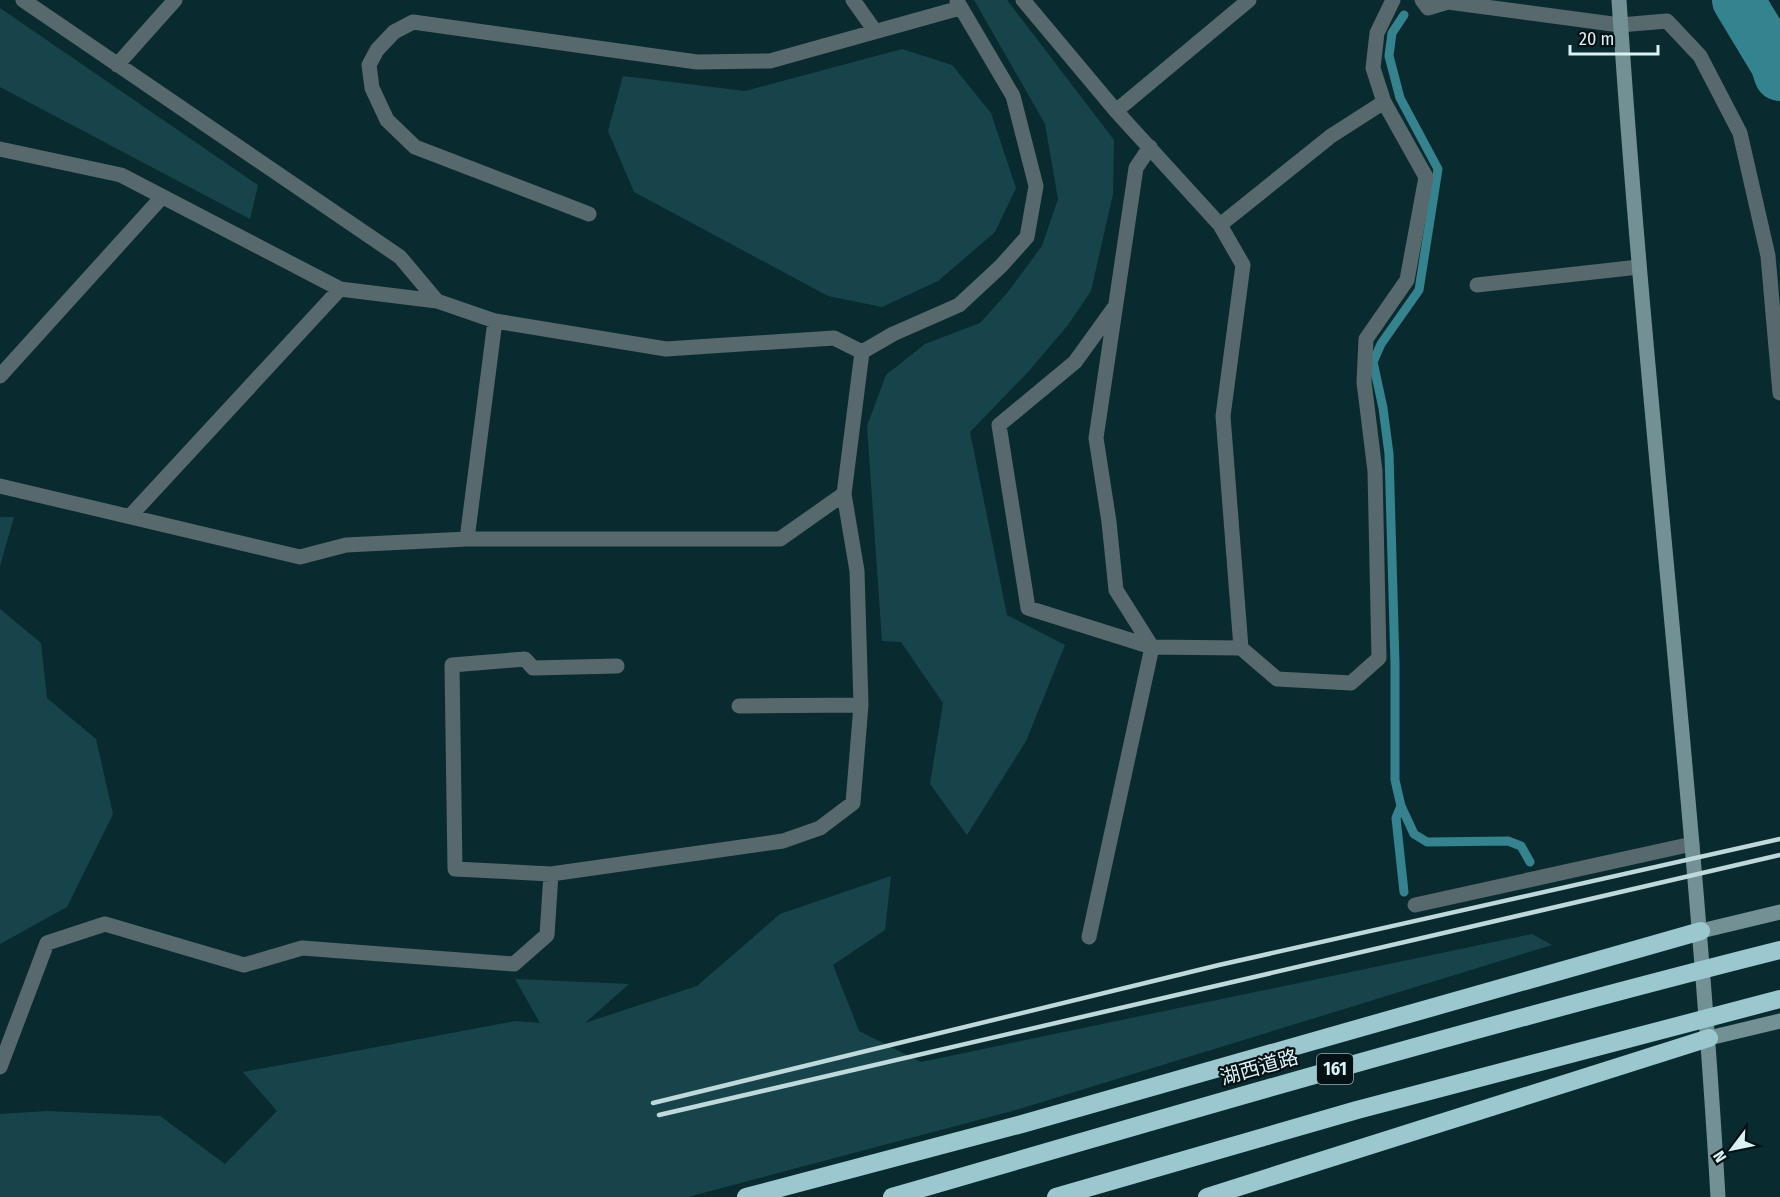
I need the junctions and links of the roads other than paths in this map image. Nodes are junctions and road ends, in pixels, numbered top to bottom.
1 (23, 0) edge
2 (175, 0) edge
3 (853, 0) edge
4 (1023, 0) edge
5 (1249, 0) edge
6 (1393, 0) edge
7 (1422, 0) edge
8 (1619, 0) edge
9 (958, 4) edge
10 (1620, 24) junction
11 (875, 31) junction
12 (117, 65) junction
13 (1384, 102) junction
14 (1116, 111) junction
15 (1150, 147) junction
16 (0, 149) edge
17 (162, 197) junction
18 (590, 214) dead end
19 (1220, 225) junction
20 (1639, 267) junction
21 (1477, 285) dead end
22 (340, 289) junction
23 (437, 301) junction
24 (1116, 306) junction
25 (495, 321) junction
26 (862, 352) junction
27 (0, 376) edge
28 (1780, 392) edge
29 (0, 486) edge
30 (844, 494) junction
31 (131, 515) junction
32 (467, 539) junction
33 (1152, 647) junction
34 (1241, 648) junction
35 (617, 666) dead end
36 (861, 705) junction
37 (740, 706) dead end
38 (1692, 844) junction
39 (551, 874) junction
40 (1415, 904) dead end
41 (1780, 912) edge
42 (1701, 931) junction
43 (1089, 937) dead end
44 (1780, 950) edge
45 (1780, 999) edge
46 (1780, 1021) edge
47 (1709, 1038) junction
48 (0, 1067) edge
49 (746, 1197) edge
50 (892, 1197) edge
51 (1056, 1197) edge
52 (1207, 1197) edge
53 (1718, 1197) edge

1 - 12 street
2 - 12 street
3 - 11 street
4 - 14 street
5 - 14 street
6 - 13 street
7 - 10 street
8 - 10 street
9 - 11 street
9 - 26 street
10 - 20 street
10 - 28 street
11 - 18 street
12 - 23 street
13 - 19 street
13 - 34 street
14 - 15 street
15 - 19 street
15 - 24 street
16 - 17 street
17 - 22 street
17 - 27 street
19 - 34 street
20 - 21 street
20 - 38 street
22 - 23 street
22 - 31 street
23 - 25 street
24 - 33 street
24 - 33 street
25 - 26 street
25 - 32 street
26 - 30 street
29 - 31 street
30 - 32 street
30 - 36 street
31 - 32 street
33 - 34 street
33 - 43 street
35 - 39 street
36 - 37 street
36 - 39 street
38 - 40 street
38 - 42 street
39 - 48 street
41 - 42 street
42 - 47 street
42 - 49 highway
44 - 50 highway, 湖西道路 / 161, bridge
45 - 51 highway, 161, bridge
46 - 47 street
47 - 52 highway
47 - 53 street

